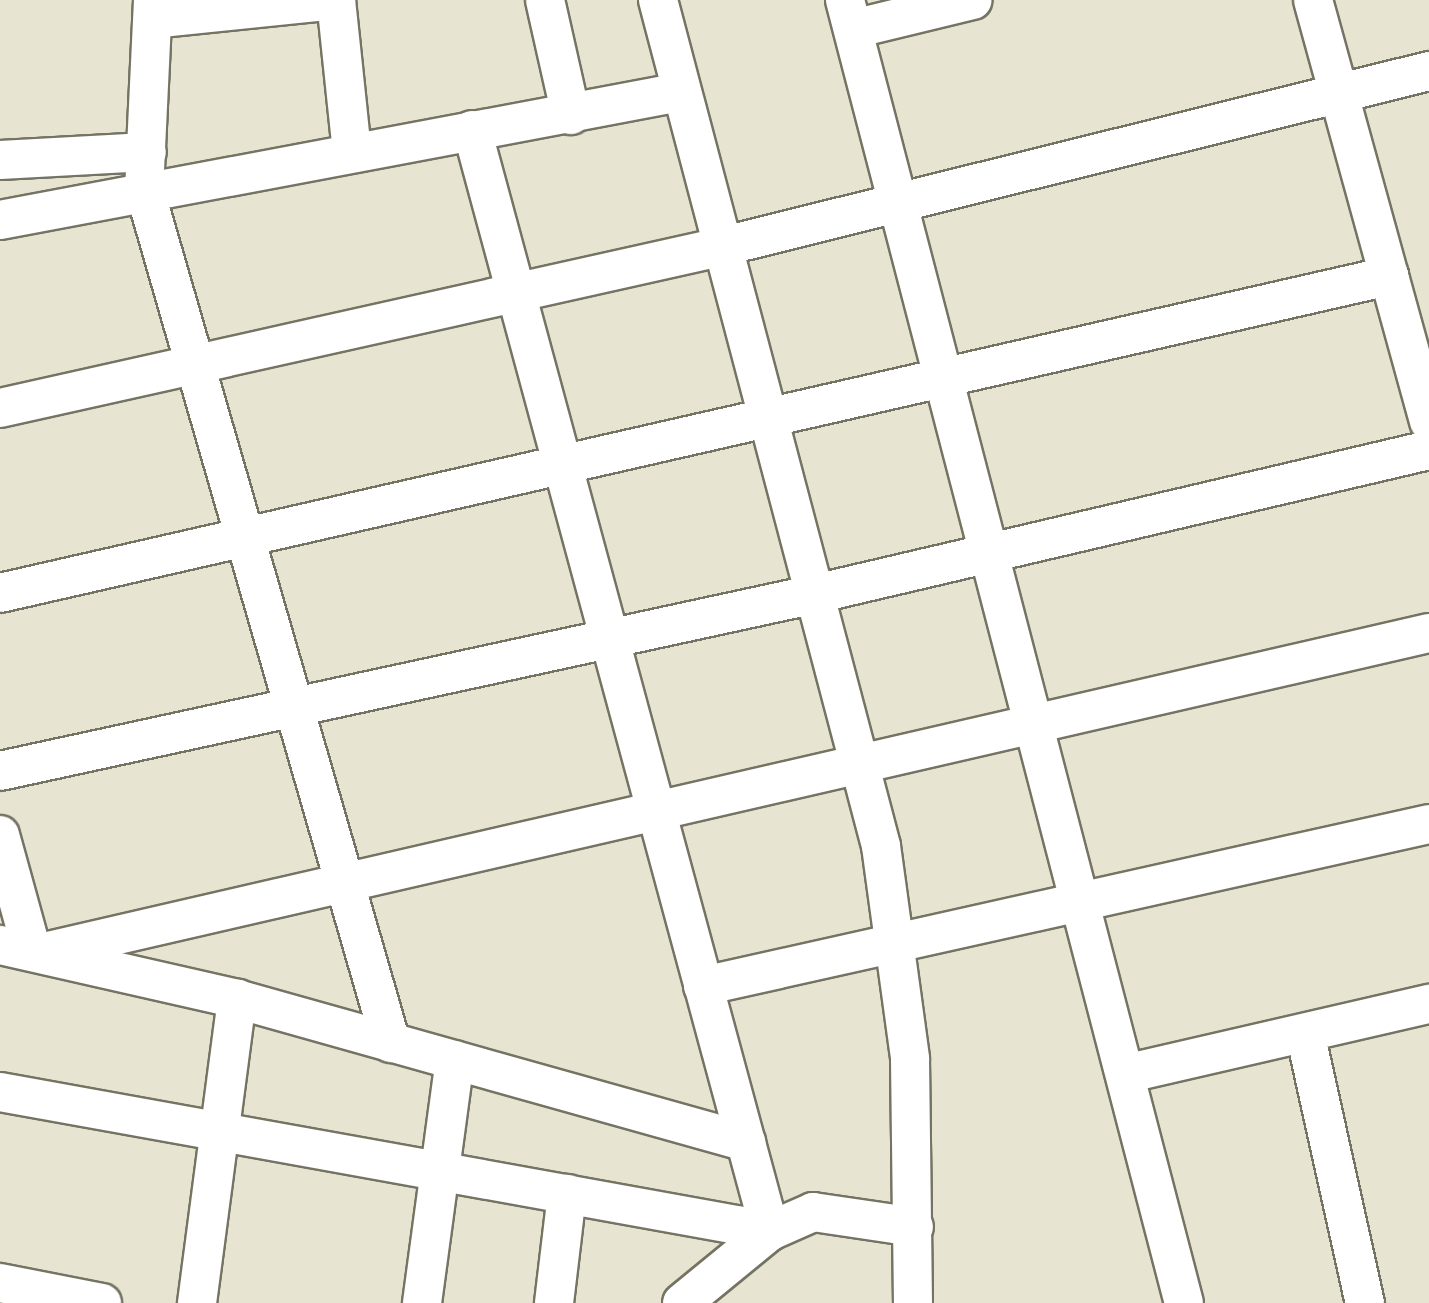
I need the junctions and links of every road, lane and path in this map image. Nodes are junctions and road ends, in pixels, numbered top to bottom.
1 (336, 0) edge
2 (545, 0) edge
3 (658, 0) edge
4 (973, 0) edge
5 (1313, 0) edge
6 (153, 10) edge
7 (849, 15) edge
8 (1425, 78) edge
9 (681, 92) junction
10 (1339, 93) junction
11 (571, 115) junction
12 (472, 131) junction
13 (352, 152) junction
14 (0, 160) edge
15 (145, 170) junction
16 (899, 203) junction
17 (0, 220) edge
18 (720, 247) junction
19 (1389, 276) junction
20 (516, 293) junction
21 (196, 365) junction
22 (944, 378) junction
23 (0, 408) edge
24 (765, 418) junction
25 (1429, 422) edge
26 (1429, 450) edge
27 (562, 465) junction
28 (246, 537) junction
29 (991, 553) junction
30 (0, 593) edge
31 (815, 594) junction
32 (1429, 633) edge
33 (609, 639) junction
34 (295, 707) junction
35 (1036, 723) junction
36 (862, 764) junction
37 (0, 771) edge
38 (656, 811) junction
39 (1429, 824) edge
40 (0, 835) edge
41 (346, 883) junction
42 (1083, 901) junction
43 (896, 939) junction
44 (25, 949) edge
45 (703, 986) junction
46 (237, 999) junction
47 (1429, 1004) edge
48 (1305, 1033) junction
49 (391, 1043) junction
50 (454, 1060) junction
51 (1129, 1073) junction
52 (0, 1092) edge
53 (217, 1131) junction
54 (746, 1142) junction
55 (439, 1171) junction
56 (567, 1194) junction
57 (914, 1227) junction
58 (770, 1231) junction
59 (0, 1283) edge
60 (102, 1303) edge
61 (197, 1303) edge
62 (422, 1303) edge
63 (554, 1303) edge
64 (682, 1303) edge
65 (913, 1303) edge
66 (1184, 1303) edge
67 (1365, 1303) edge

1 - 6 street
1 - 13 street
2 - 11 street
3 - 9 street
4 - 7 street
5 - 10 street
6 - 15 street
7 - 16 street
8 - 10 street
9 - 11 street
9 - 18 street
10 - 16 street
10 - 19 street
11 - 12 street
12 - 13 street
12 - 20 street
13 - 15 street
14 - 15 street
15 - 17 street
15 - 21 street
16 - 18 street
16 - 22 street
18 - 20 street
18 - 24 street
19 - 22 street
19 - 25 street
20 - 21 street
20 - 27 street
21 - 23 street
21 - 28 street
22 - 24 street
22 - 29 street
24 - 27 street
24 - 31 street
26 - 29 street
27 - 28 street
27 - 33 street
28 - 30 street
28 - 34 street
29 - 31 street
29 - 35 street
31 - 33 street
31 - 36 street
32 - 35 street
33 - 34 street
33 - 38 street
34 - 37 street
34 - 41 street
35 - 36 street
35 - 42 street
36 - 38 street
36 - 43 street
38 - 41 street
38 - 45 street
39 - 42 street
40 - 44 street
41 - 44 street
41 - 49 street
42 - 43 street
42 - 51 street
43 - 45 street
43 - 57 street
44 - 46 street
45 - 54 street
46 - 49 street
46 - 53 street
47 - 48 street
48 - 51 street
48 - 67 street
49 - 50 street
50 - 54 street
50 - 55 street
51 - 66 street
52 - 53 street
53 - 55 street
53 - 61 street
54 - 58 street
55 - 56 street
55 - 62 street
56 - 58 street
56 - 63 street
57 - 58 street
57 - 65 street
58 - 64 street
59 - 60 street

